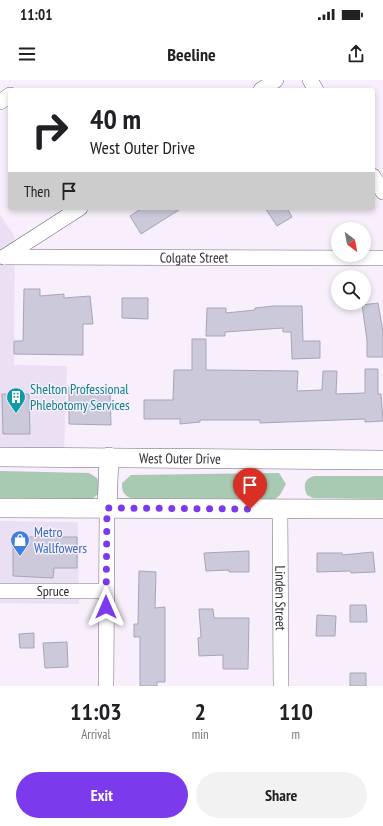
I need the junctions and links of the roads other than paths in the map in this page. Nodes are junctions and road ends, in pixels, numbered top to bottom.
1 (276, 80) edge
2 (263, 88) edge
3 (375, 179) edge
4 (383, 192) edge
5 (77, 210) edge
6 (383, 258) edge
7 (2, 259) edge
8 (0, 457) edge
9 (110, 457) junction
10 (383, 460) edge
11 (0, 508) edge
12 (107, 508) junction
13 (280, 509) junction
14 (383, 509) edge
15 (0, 591) edge
16 (106, 591) junction
17 (106, 686) edge
18 (281, 686) edge

1 - 2 street
3 - 4 street
5 - 7 street
6 - 7 street, Colgate Street
8 - 9 main road, West Outer Drive
9 - 10 main road, West Outer Drive
9 - 12 main road
11 - 12 main road
12 - 13 main road
12 - 16 street
13 - 14 main road
13 - 18 street, Linden Street
15 - 16 street, Spruce
16 - 17 street

